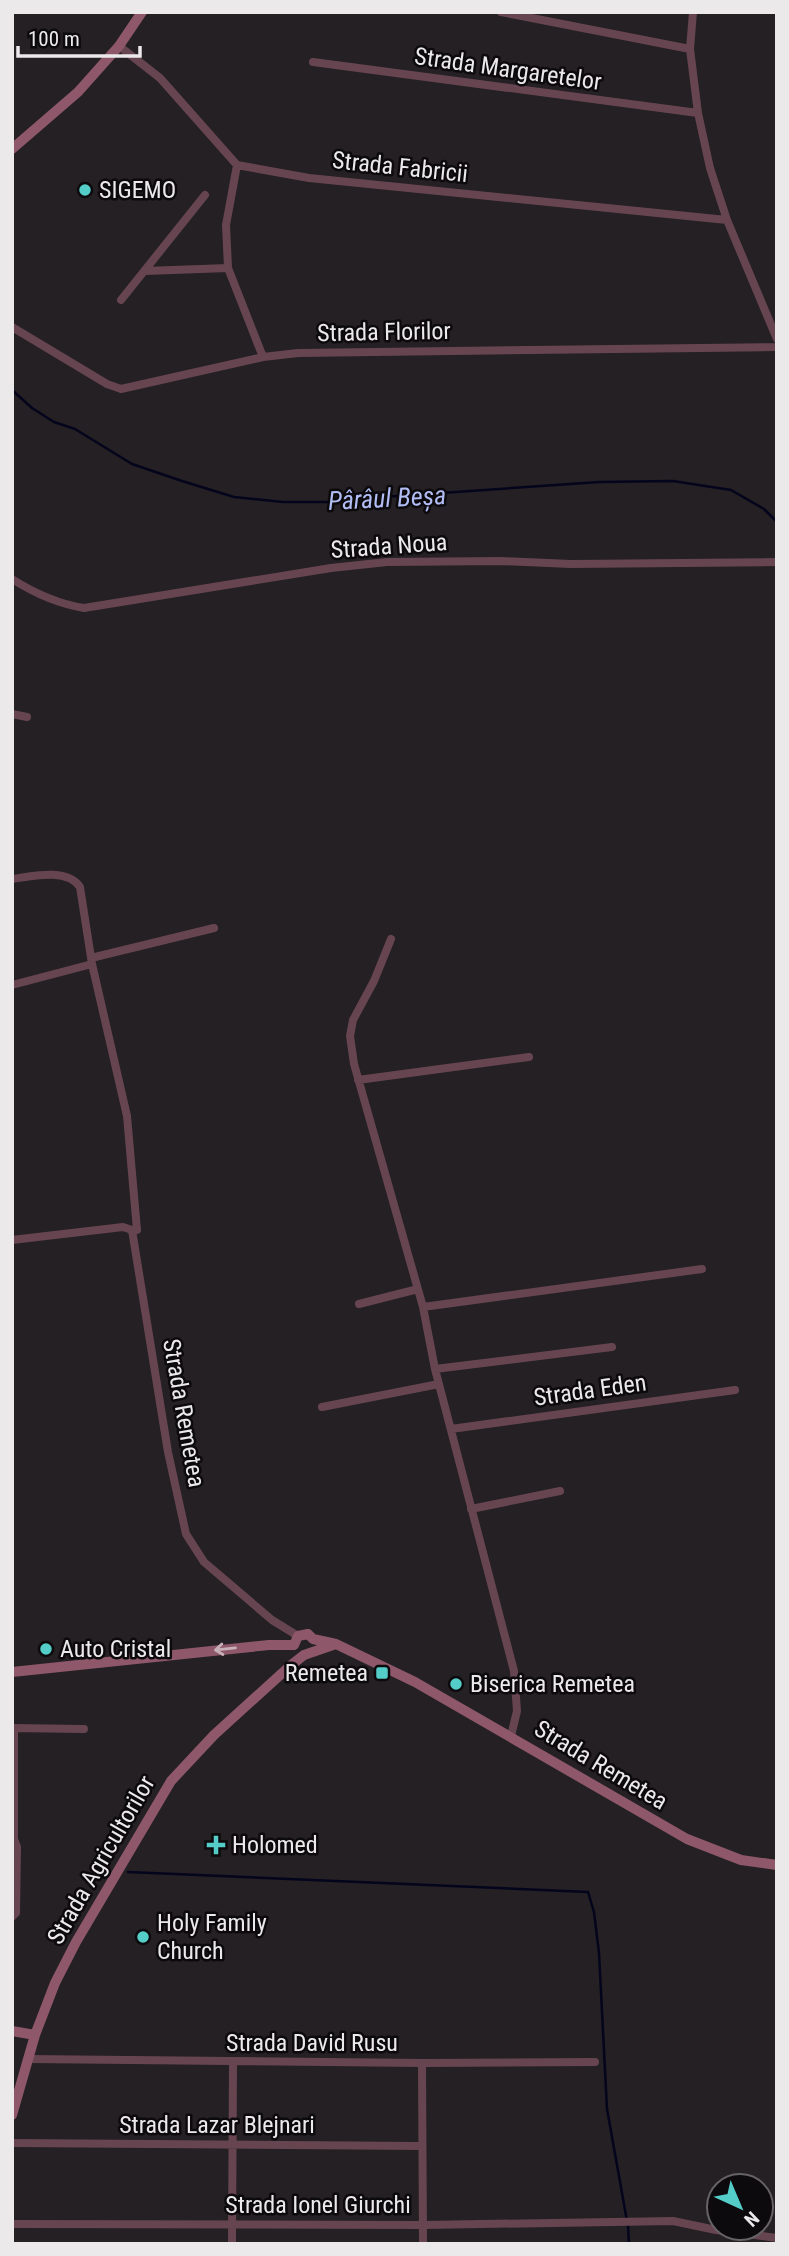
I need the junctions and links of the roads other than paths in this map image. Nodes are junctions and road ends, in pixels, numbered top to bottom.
1 (142, 12) edge
2 (501, 12) edge
3 (693, 12) edge
4 (119, 46) junction
5 (690, 49) junction
6 (313, 62) dead end
7 (698, 113) junction
8 (12, 149) edge
9 (237, 165) junction
10 (205, 195) dead end
11 (727, 220) junction
12 (228, 268) junction
13 (145, 271) junction
14 (121, 300) dead end
15 (12, 327) edge
16 (777, 339) edge
17 (777, 347) edge
18 (263, 357) junction
19 (777, 562) edge
20 (12, 579) edge
21 (12, 714) edge
22 (27, 716) dead end
23 (12, 879) edge
24 (214, 928) dead end
25 (391, 939) dead end
26 (92, 961) junction
27 (12, 985) edge
28 (529, 1057) dead end
29 (358, 1080) junction
30 (132, 1230) junction
31 (12, 1240) edge
32 (702, 1269) dead end
33 (418, 1289) junction
34 (359, 1304) dead end
35 (423, 1307) junction
36 (612, 1347) dead end
37 (435, 1369) junction
38 (439, 1384) junction
39 (735, 1390) dead end
40 (321, 1407) dead end
41 (451, 1429) junction
42 (560, 1492) dead end
43 (471, 1509) junction
44 (313, 1639) joint
45 (336, 1644) junction
46 (300, 1647) junction
47 (12, 1672) edge
48 (13, 1728) edge
49 (84, 1729) dead end
50 (511, 1736) junction
51 (777, 1865) edge
52 (12, 1917) edge
53 (12, 2031) edge
54 (35, 2035) junction
55 (28, 2059) junction
56 (233, 2062) junction
57 (595, 2062) dead end
58 (422, 2063) junction
59 (12, 2115) edge
60 (12, 2143) edge
61 (231, 2145) junction
62 (422, 2146) junction
63 (12, 2224) edge
64 (232, 2224) junction
65 (423, 2225) junction
66 (777, 2238) edge
67 (232, 2244) edge
68 (423, 2244) edge

1 - 4 street
2 - 5 street
3 - 5 street
4 - 8 street
4 - 9 street
5 - 7 street
6 - 7 street, Strada Margaretelor
7 - 11 street
9 - 11 street, Strada Fabricii
9 - 12 street
10 - 13 street
11 - 16 street
12 - 13 street
12 - 18 street
13 - 14 street
15 - 18 street, Strada Florilor
17 - 18 street, Strada Florilor
19 - 20 street, Strada Noua
21 - 22 street
23 - 26 street, Strada Remetea
24 - 26 street
25 - 29 street
26 - 27 street
26 - 30 street, Strada Remetea
28 - 29 street
29 - 33 street
30 - 31 street
30 - 46 street, Strada Remetea
32 - 35 street
33 - 34 street
33 - 35 street
35 - 37 street
36 - 37 street, Strada Eden
37 - 38 street
38 - 40 street
38 - 41 street
39 - 41 street, Strada Eden
41 - 43 street
42 - 43 street
43 - 50 street
44 - 45 street, Strada Remetea
44 - 46 street, Strada Agricultorilor
45 - 46 street
45 - 50 street, Strada Remetea
46 -> 47 street
46 - 54 street, Strada Agricultorilor
48 - 49 street
48 - 52 street
50 - 51 street, Strada Remetea
53 - 54 street
54 - 55 street, Strada Agricultorilor
55 - 56 street, Strada David Rusu
55 - 59 street, Strada Agricultorilor
56 - 58 street, Strada David Rusu
56 - 61 street
57 - 58 street, Strada David Rusu
58 - 62 street
60 - 61 street, Strada Lazar Blejnari
61 - 62 street, Strada Lazar Blejnari
61 - 64 street
62 - 65 street
63 - 64 street, Strada Ionel Giurchi
64 - 65 street, Strada Ionel Giurchi
64 - 67 street
65 - 66 street, Strada Ionel Giurchi
65 - 68 street

